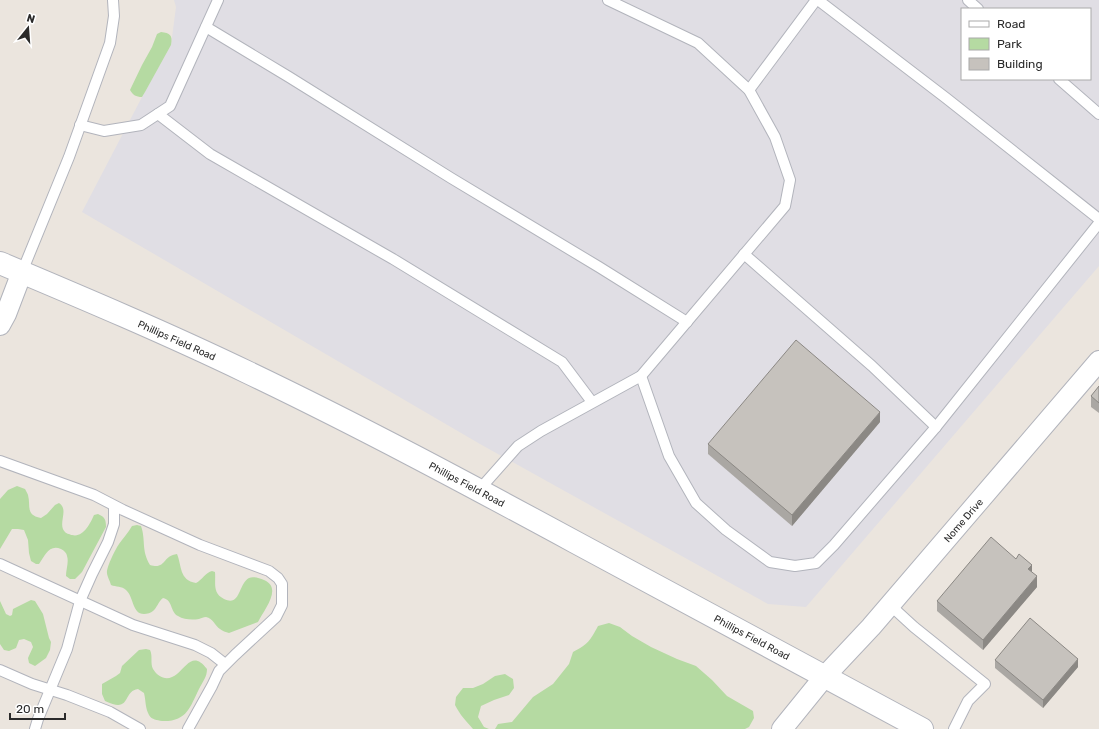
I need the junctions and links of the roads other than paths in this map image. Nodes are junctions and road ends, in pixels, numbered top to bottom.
1 (113, 0) edge
2 (218, 0) edge
3 (608, 0) edge
4 (817, 0) edge
5 (968, 0) edge
6 (977, 8) edge
7 (206, 28) junction
8 (1060, 80) edge
9 (749, 90) junction
10 (158, 114) junction
11 (1099, 114) edge
12 (80, 125) junction
13 (1099, 219) edge
14 (1099, 223) edge
15 (744, 254) junction
16 (0, 263) edge
17 (22, 272) junction
18 (687, 322) junction
19 (0, 325) edge
20 (1099, 361) edge
21 (641, 376) junction
22 (592, 402) junction
23 (936, 427) junction
24 (0, 461) edge
25 (479, 490) junction
26 (114, 506) junction
27 (0, 564) edge
28 (80, 601) junction
29 (890, 605) junction
30 (226, 664) junction
31 (0, 670) edge
32 (825, 676) junction
33 (49, 689) junction
34 (35, 729) edge
35 (140, 729) edge
36 (188, 729) edge
37 (782, 729) edge
38 (922, 729) edge
39 (954, 729) edge

1 - 12 lane
2 - 7 lane
3 - 9 lane
4 - 9 lane
4 - 13 lane
5 - 6 lane
7 - 10 lane
7 - 18 lane
8 - 11 lane
9 - 15 lane
10 - 12 lane
10 - 22 lane
12 - 17 lane
14 - 23 lane
15 - 18 lane
15 - 23 lane
16 - 17 street, Phillips Field Road
17 - 19 street
17 - 25 street, Phillips Field Road
18 - 21 lane
20 - 29 street, Nome Drive
21 - 22 lane
21 - 23 lane
22 - 25 lane
24 - 26 lane
25 - 32 street, Phillips Field Road
26 - 28 lane
26 - 30 lane
27 - 28 lane
28 - 30 lane
28 - 33 lane
29 - 32 street, Nome Drive
29 - 39 lane
30 - 36 lane
31 - 33 lane
32 - 37 street, Nome Drive
32 - 38 street, Phillips Field Road
33 - 34 lane
33 - 35 lane

